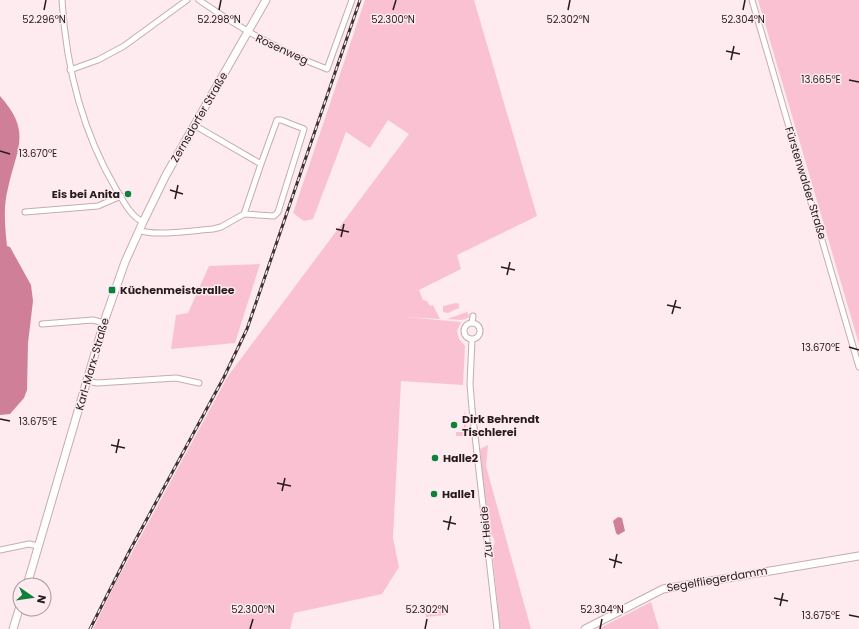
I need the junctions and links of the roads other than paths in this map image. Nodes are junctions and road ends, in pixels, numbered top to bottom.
1 (62, 0) edge
2 (187, 0) edge
3 (199, 0) edge
4 (266, 0) edge
5 (352, 0) edge
6 (752, 0) edge
7 (247, 33) junction
8 (70, 70) junction
9 (194, 126) junction
10 (261, 164) junction
11 (121, 196) junction
12 (26, 212) dead end
13 (244, 214) junction
14 (142, 222) junction
15 (137, 234) junction
16 (473, 316) dead end
17 (104, 323) junction
18 (472, 323) junction
19 (42, 324) dead end
20 (472, 338) junction
21 (859, 367) edge
22 (87, 381) junction
23 (199, 384) dead end
24 (38, 546) junction
25 (0, 550) edge
26 (859, 556) edge
27 (29, 577) edge
28 (17, 617) edge
29 (13, 629) edge
30 (496, 629) edge
31 (584, 629) edge

1 - 8 street
2 - 8 street
3 - 7 street, Rosenweg
4 - 7 street, Zernsdorfer Straße
5 - 7 street, Rosenweg
6 - 21 street, Fürstenwalder Straße
7 - 9 street, Zernsdorfer Straße
8 - 11 street
9 - 10 street
9 - 14 street, Zernsdorfer Straße
10 - 13 street
10 - 13 street
11 - 12 street
11 - 14 street
13 - 15 street
14 - 15 street, Zernsdorfer Straße
15 - 17 street, Karl-Marx-Straße
16 - 18 street, Zur Heide
17 - 19 street
17 - 22 street, Karl-Marx-Straße
18 - 20 street, Zur Heide
18 - 20 street, Zur Heide
20 - 30 street, Zur Heide
22 - 23 street
22 - 24 street, Karl-Marx-Straße
24 - 25 street
24 - 27 street, Karl-Marx-Straße
26 - 31 street, Segelfliegerdamm
28 - 29 street

